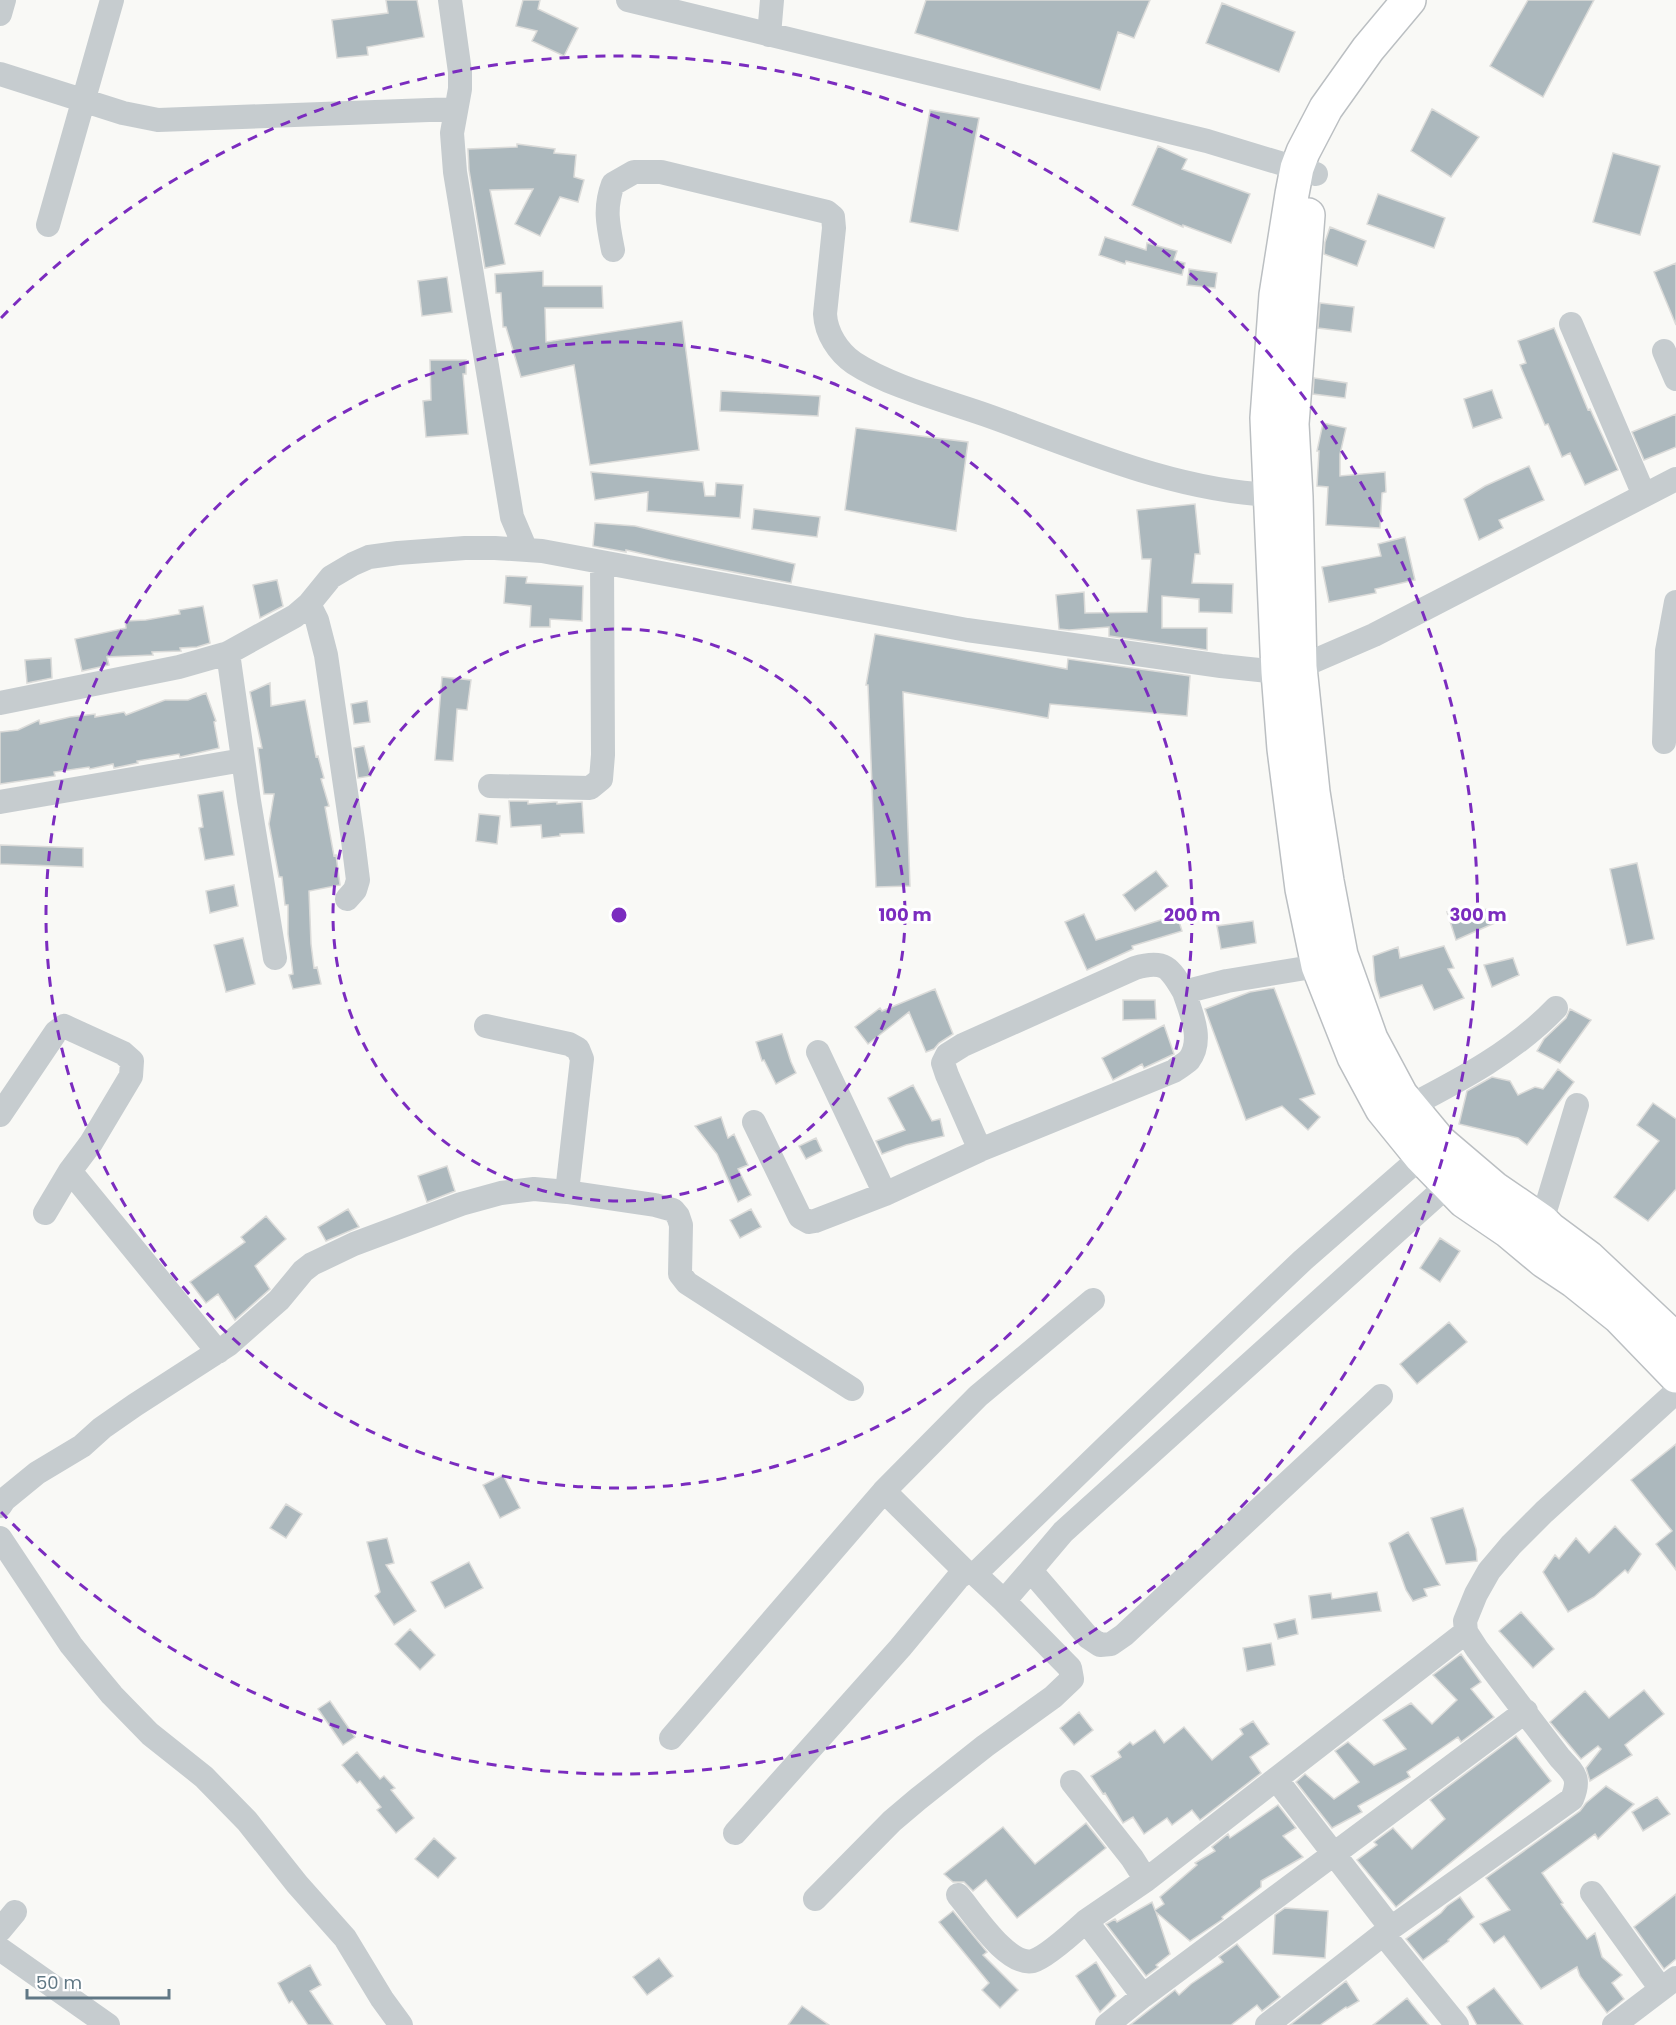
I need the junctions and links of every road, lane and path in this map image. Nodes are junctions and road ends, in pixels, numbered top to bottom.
1 (4, 0) edge
2 (112, 0) edge
3 (450, 0) edge
4 (628, 0) edge
5 (772, 0) edge
6 (1409, 0) edge
7 (1435, 0) edge
8 (0, 14) edge
9 (769, 35) junction
10 (0, 74) edge
11 (83, 101) junction
12 (456, 110) junction
13 (1307, 171) junction
14 (48, 225) dead end
15 (613, 250) dead end
16 (1571, 324) dead end
17 (1664, 351) dead end
18 (1676, 379) edge
19 (1676, 479) edge
20 (1271, 495) junction
21 (1644, 495) junction
22 (526, 550) junction
23 (602, 563) junction
24 (1676, 602) edge
25 (309, 604) junction
26 (228, 653) junction
27 (1289, 669) junction
28 (0, 703) edge
29 (1664, 742) dead end
30 (243, 760) junction
31 (490, 786) dead end
32 (0, 802) edge
33 (347, 899) dead end
34 (275, 958) dead end
35 (1318, 966) junction
36 (1184, 992) junction
37 (1556, 1008) dead end
38 (486, 1026) dead end
39 (818, 1052) dead end
40 (1577, 1105) dead end
41 (1410, 1106) junction
42 (0, 1115) edge
43 (754, 1122) dead end
44 (980, 1150) junction
45 (1421, 1157) junction
46 (70, 1171) junction
47 (1448, 1185) junction
48 (567, 1192) junction
49 (885, 1194) junction
50 (45, 1213) dead end
51 (1542, 1221) junction
52 (1093, 1300) dead end
53 (1676, 1340) edge
54 (218, 1352) junction
55 (1676, 1376) edge
56 (852, 1389) dead end
57 (1676, 1392) edge
58 (1381, 1396) dead end
59 (884, 1491) junction
60 (0, 1506) edge
61 (0, 1538) edge
62 (1030, 1571) junction
63 (971, 1573) junction
64 (1004, 1601) junction
65 (1466, 1632) junction
66 (1100, 1645) junction
67 (1071, 1672) junction
68 (1526, 1712) junction
69 (671, 1738) dead end
70 (1276, 1779) junction
71 (1072, 1782) dead end
72 (735, 1833) dead end
73 (1334, 1856) junction
74 (1146, 1880) junction
75 (1592, 1893) dead end
76 (958, 1894) dead end
77 (814, 1899) dead end
78 (1086, 1921) junction
79 (1388, 1931) junction
80 (0, 1949) edge
81 (1668, 1984) edge
82 (1143, 1996) junction
83 (108, 2025) edge
84 (400, 2025) edge
85 (1107, 2025) edge
86 (1267, 2025) edge
87 (1457, 2025) edge
88 (1614, 2025) edge

1 - 8 street
2 - 11 street
3 - 12 street
4 - 9 street
5 - 9 street
6 - 13 highway
7 - 13 highway
9 - 13 street
10 - 11 street
11 - 12 street
11 - 14 street
12 - 22 street
13 - 20 highway
13 - 27 highway
15 - 20 street
16 - 21 street
17 - 18 street
19 - 21 street
20 - 27 highway
21 - 27 street
22 - 23 street
22 - 25 street
23 - 27 street
23 - 31 street
24 - 29 street
25 - 26 street
25 - 33 street
26 - 28 street
26 - 30 street
27 - 35 highway
27 - 41 highway
30 - 32 street
30 - 34 street
35 - 36 street
35 - 45 highway
36 - 44 street
36 - 44 street
37 - 41 street
38 - 48 street
39 - 49 street
40 - 51 street
41 - 51 highway
42 - 46 street
43 - 49 street
44 - 49 street
45 - 47 highway
45 - 63 street
46 - 50 street
46 - 54 street
47 - 55 highway
47 - 62 street
48 - 54 street
48 - 56 street
51 - 53 highway
52 - 59 street
54 - 60 street
57 - 65 street
58 - 66 street
59 - 63 street
59 - 69 street
61 - 84 street
62 - 64 street
62 - 66 street
63 - 64 street
63 - 72 street
64 - 67 street
65 - 68 street
65 - 70 street
66 - 67 street
67 - 77 street
68 - 73 street
68 - 79 street
70 - 73 street
70 - 74 street
71 - 74 street
73 - 79 street
73 - 82 street
74 - 78 street
75 - 81 street
76 - 78 street
78 - 82 street
79 - 86 street
79 - 87 street
80 - 83 street
81 - 88 street
82 - 85 street

